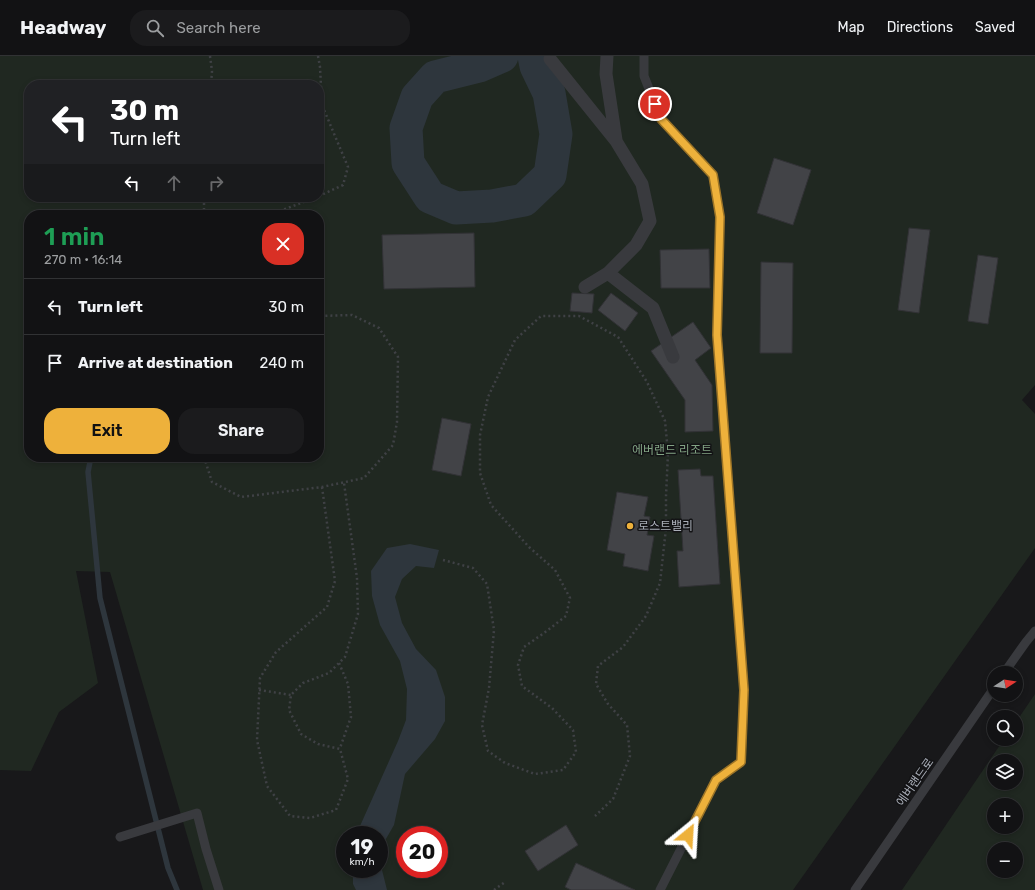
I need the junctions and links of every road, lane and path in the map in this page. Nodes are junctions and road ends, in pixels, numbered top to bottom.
1 (210, 56) edge
2 (318, 56) edge
3 (607, 56) edge
4 (644, 56) edge
5 (550, 59) dead end
6 (211, 80) edge
7 (321, 80) edge
8 (324, 110) edge
9 (616, 141) junction
10 (324, 194) edge
11 (304, 202) edge
12 (284, 210) edge
13 (608, 273) junction
14 (585, 287) dead end
15 (324, 316) edge
16 (673, 357) dead end
17 (206, 462) edge
18 (344, 482) junction
19 (322, 487) junction
20 (443, 560) dead end
21 (1035, 631) edge
22 (339, 663) junction
23 (1009, 666) edge
24 (259, 690) junction
25 (291, 695) junction
26 (987, 698) edge
27 (340, 749) junction
28 (595, 816) dead end
29 (120, 837) dead end
30 (504, 882) dead end
31 (219, 890) edge
32 (494, 890) edge
33 (660, 890) edge
34 (855, 890) edge

1 - 6 path
2 - 7 path
3 - 9 street
4 - 33 lane
5 - 9 street
8 - 10 path
9 - 13 street
11 - 12 path
13 - 14 street
13 - 16 street
15 - 18 path
17 - 19 path
18 - 19 path
18 - 22 path
19 - 24 path
20 - 28 path
21 - 23 lane
22 - 25 path
22 - 27 path
24 - 25 path
24 - 27 path
25 - 27 path
26 - 34 lane, 에버랜드로
29 - 31 lane
30 - 32 path

